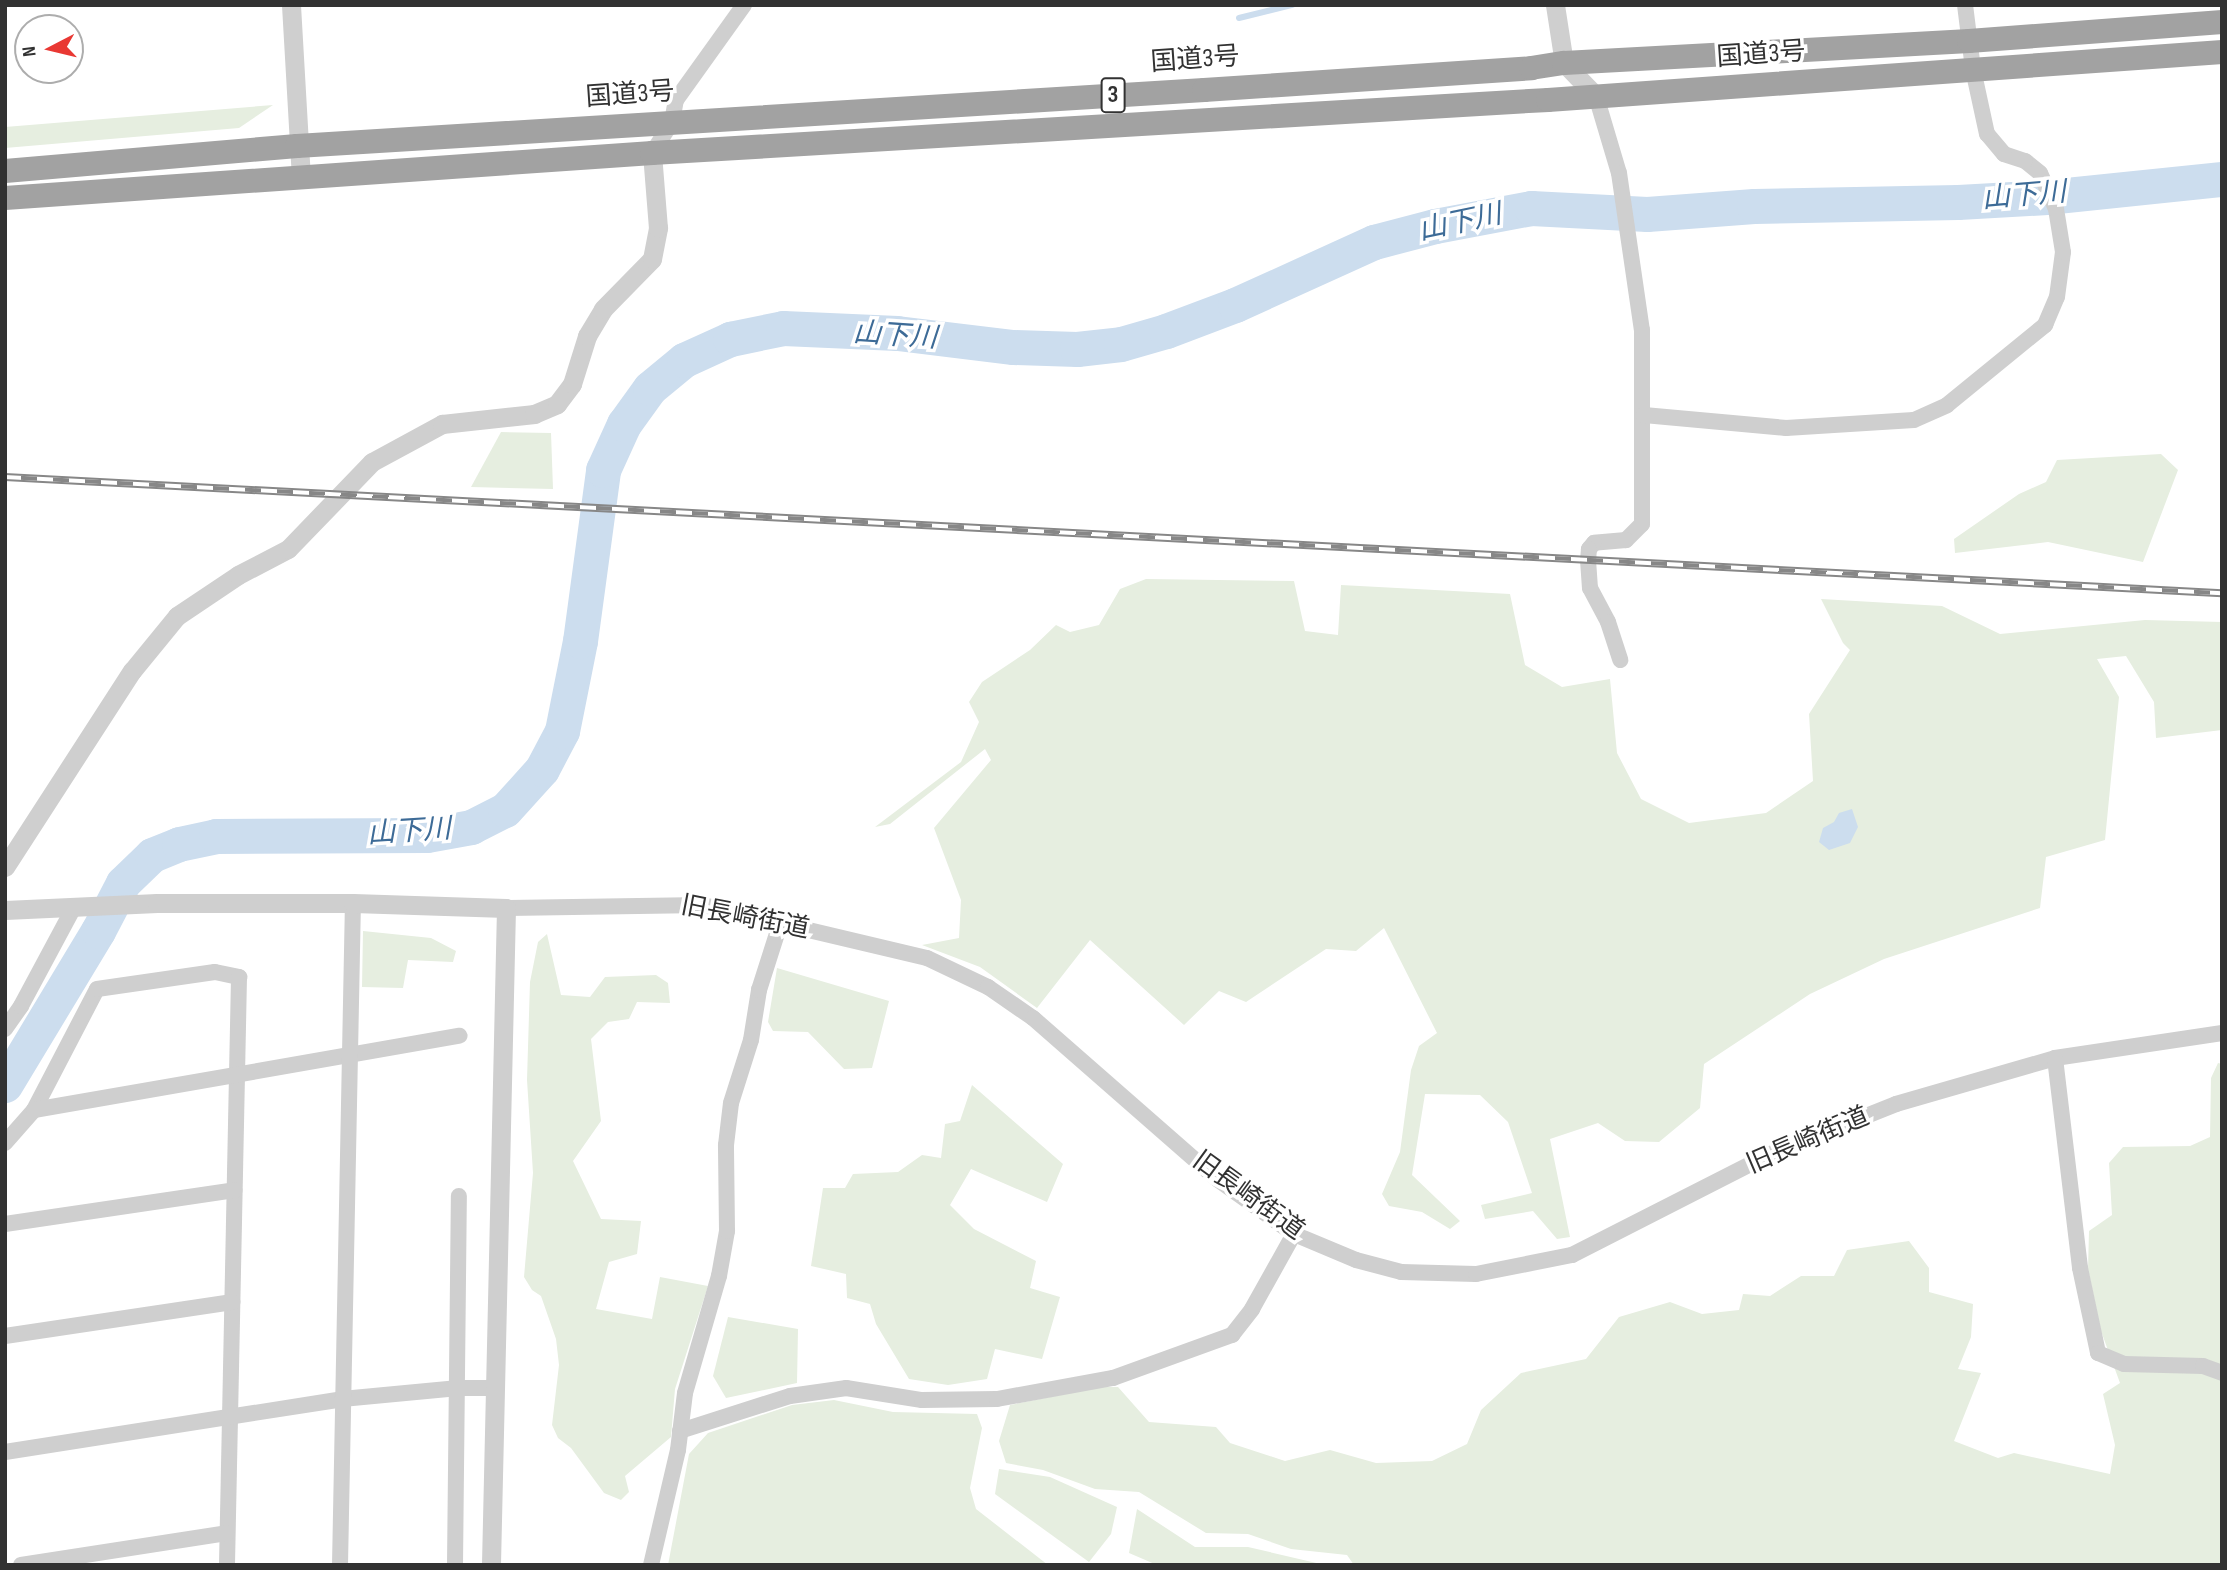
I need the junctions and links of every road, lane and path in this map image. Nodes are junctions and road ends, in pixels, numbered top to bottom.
1 (291, 5) edge
2 (744, 5) edge
3 (1555, 5) edge
4 (1965, 5) edge
5 (2222, 22) edge
6 (1969, 41) junction
7 (2222, 52) edge
8 (1564, 63) junction
9 (1973, 69) junction
10 (1596, 96) junction
11 (673, 122) junction
12 (297, 146) junction
13 (652, 153) junction
14 (5, 171) edge
15 (300, 180) junction
16 (5, 198) edge
17 (1644, 415) junction
18 (1620, 660) dead end
19 (5, 867) edge
20 (353, 903) junction
21 (80, 907) junction
22 (506, 908) junction
23 (5, 910) edge
24 (780, 924) junction
25 (5, 1029) edge
26 (2222, 1033) edge
27 (460, 1036) dead end
28 (348, 1055) junction
29 (2055, 1058) junction
30 (239, 1075) junction
31 (34, 1110) junction
32 (5, 1143) edge
33 (235, 1190) junction
34 (459, 1196) dead end
35 (5, 1224) edge
36 (1294, 1234) junction
37 (232, 1302) junction
38 (5, 1336) edge
39 (2222, 1373) edge
40 (458, 1388) junction
41 (493, 1388) junction
42 (342, 1399) junction
43 (231, 1419) junction
44 (680, 1431) junction
45 (5, 1452) edge
46 (227, 1534) junction
47 (21, 1565) edge
48 (227, 1565) edge
49 (340, 1565) edge
50 (455, 1565) edge
51 (491, 1565) edge
52 (651, 1565) edge

1 - 12 street
2 - 11 street
3 - 8 street
4 - 6 street
5 - 6 highway, 国道3号 / 3
6 - 8 highway, 国道3号 / 3
6 - 9 street
7 - 9 highway, 国道3号 / 3
8 - 10 street
8 - 11 highway, 国道3号 / 3
9 - 10 highway, 国道3号 / 3
9 - 17 street
10 - 13 highway, 国道3号 / 3
10 - 17 street
11 - 12 highway, 国道3号 / 3
11 - 13 street
12 - 14 highway, 国道3号 / 3
12 - 15 street
13 - 15 highway, 国道3号 / 3
13 - 19 street
15 - 16 highway, 国道3号 / 3
17 - 18 street
20 - 21 street
20 - 22 street
20 - 28 street
21 - 23 street
21 - 25 street
22 - 24 street, 旧長崎街道
22 - 41 street
24 - 36 street, 旧長崎街道
24 - 44 street
26 - 29 street, 旧長崎街道
27 - 28 street
28 - 30 street
28 - 42 street
29 - 36 street, 旧長崎街道
29 - 39 street
30 - 31 street
30 - 31 street
30 - 33 street
31 - 32 street
33 - 35 street
33 - 37 street
34 - 40 street
36 - 44 street
37 - 38 street
37 - 43 street
40 - 41 street
40 - 42 street
40 - 50 street
41 - 51 street
42 - 43 street
42 - 49 street
43 - 45 street
43 - 46 street
44 - 52 street
46 - 47 street
46 - 48 street

